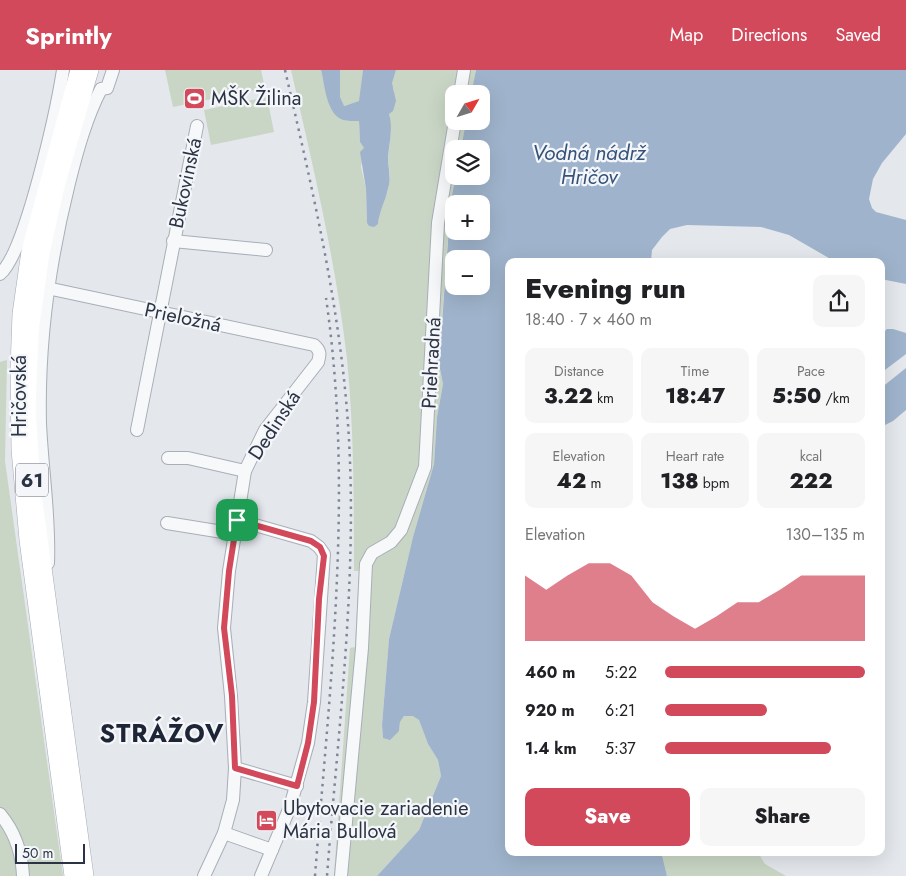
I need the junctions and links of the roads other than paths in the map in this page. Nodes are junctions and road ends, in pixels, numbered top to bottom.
1 (63, 70) edge
2 (78, 70) edge
3 (91, 70) edge
4 (113, 70) edge
5 (464, 70) edge
6 (462, 85) edge
7 (94, 88) junction
8 (197, 126) dead end
9 (453, 130) edge
10 (173, 241) junction
11 (266, 250) dead end
12 (0, 274) edge
13 (47, 288) junction
14 (160, 312) junction
15 (319, 349) joint
16 (137, 430) dead end
17 (168, 458) dead end
18 (245, 471) junction
19 (237, 520) junction
20 (167, 523) dead end
21 (235, 534) junction
22 (48, 588) junction
23 (235, 768) junction
24 (297, 786) junction
25 (0, 814) edge
26 (224, 834) junction
27 (272, 850) junction
28 (23, 876) edge
29 (72, 876) edge
30 (86, 876) edge
31 (204, 876) edge
32 (261, 876) edge
33 (341, 876) edge

1 - 12 street
2 - 29 main road, Hričovská / 61
3 - 7 main road, Hričovská / 61
4 - 7 street, Hričovská
5 - 6 street
7 - 13 street, Hričovská
7 - 22 main road, Hričovská / 61
8 - 10 street, Bukovinská
9 - 33 street, Priehradná
10 - 11 street, Bukovinská
10 - 14 street, Bukovinská
13 - 14 street, Prieložná
13 - 22 street, Hričovská
14 - 15 street, Prieložná
14 - 16 street, Bukovinská
15 - 18 street, Dedinská
17 - 18 street
18 - 19 street, Dedinská
19 - 21 street, Dedinská
19 - 24 street
20 - 21 street
21 - 23 street, Dedinská
22 - 30 main road, Hričovská / 61
23 - 24 street
23 - 26 street, Dedinská
24 - 27 street
25 - 28 street
26 - 27 street
26 - 31 street, Dedinská
27 - 32 street

